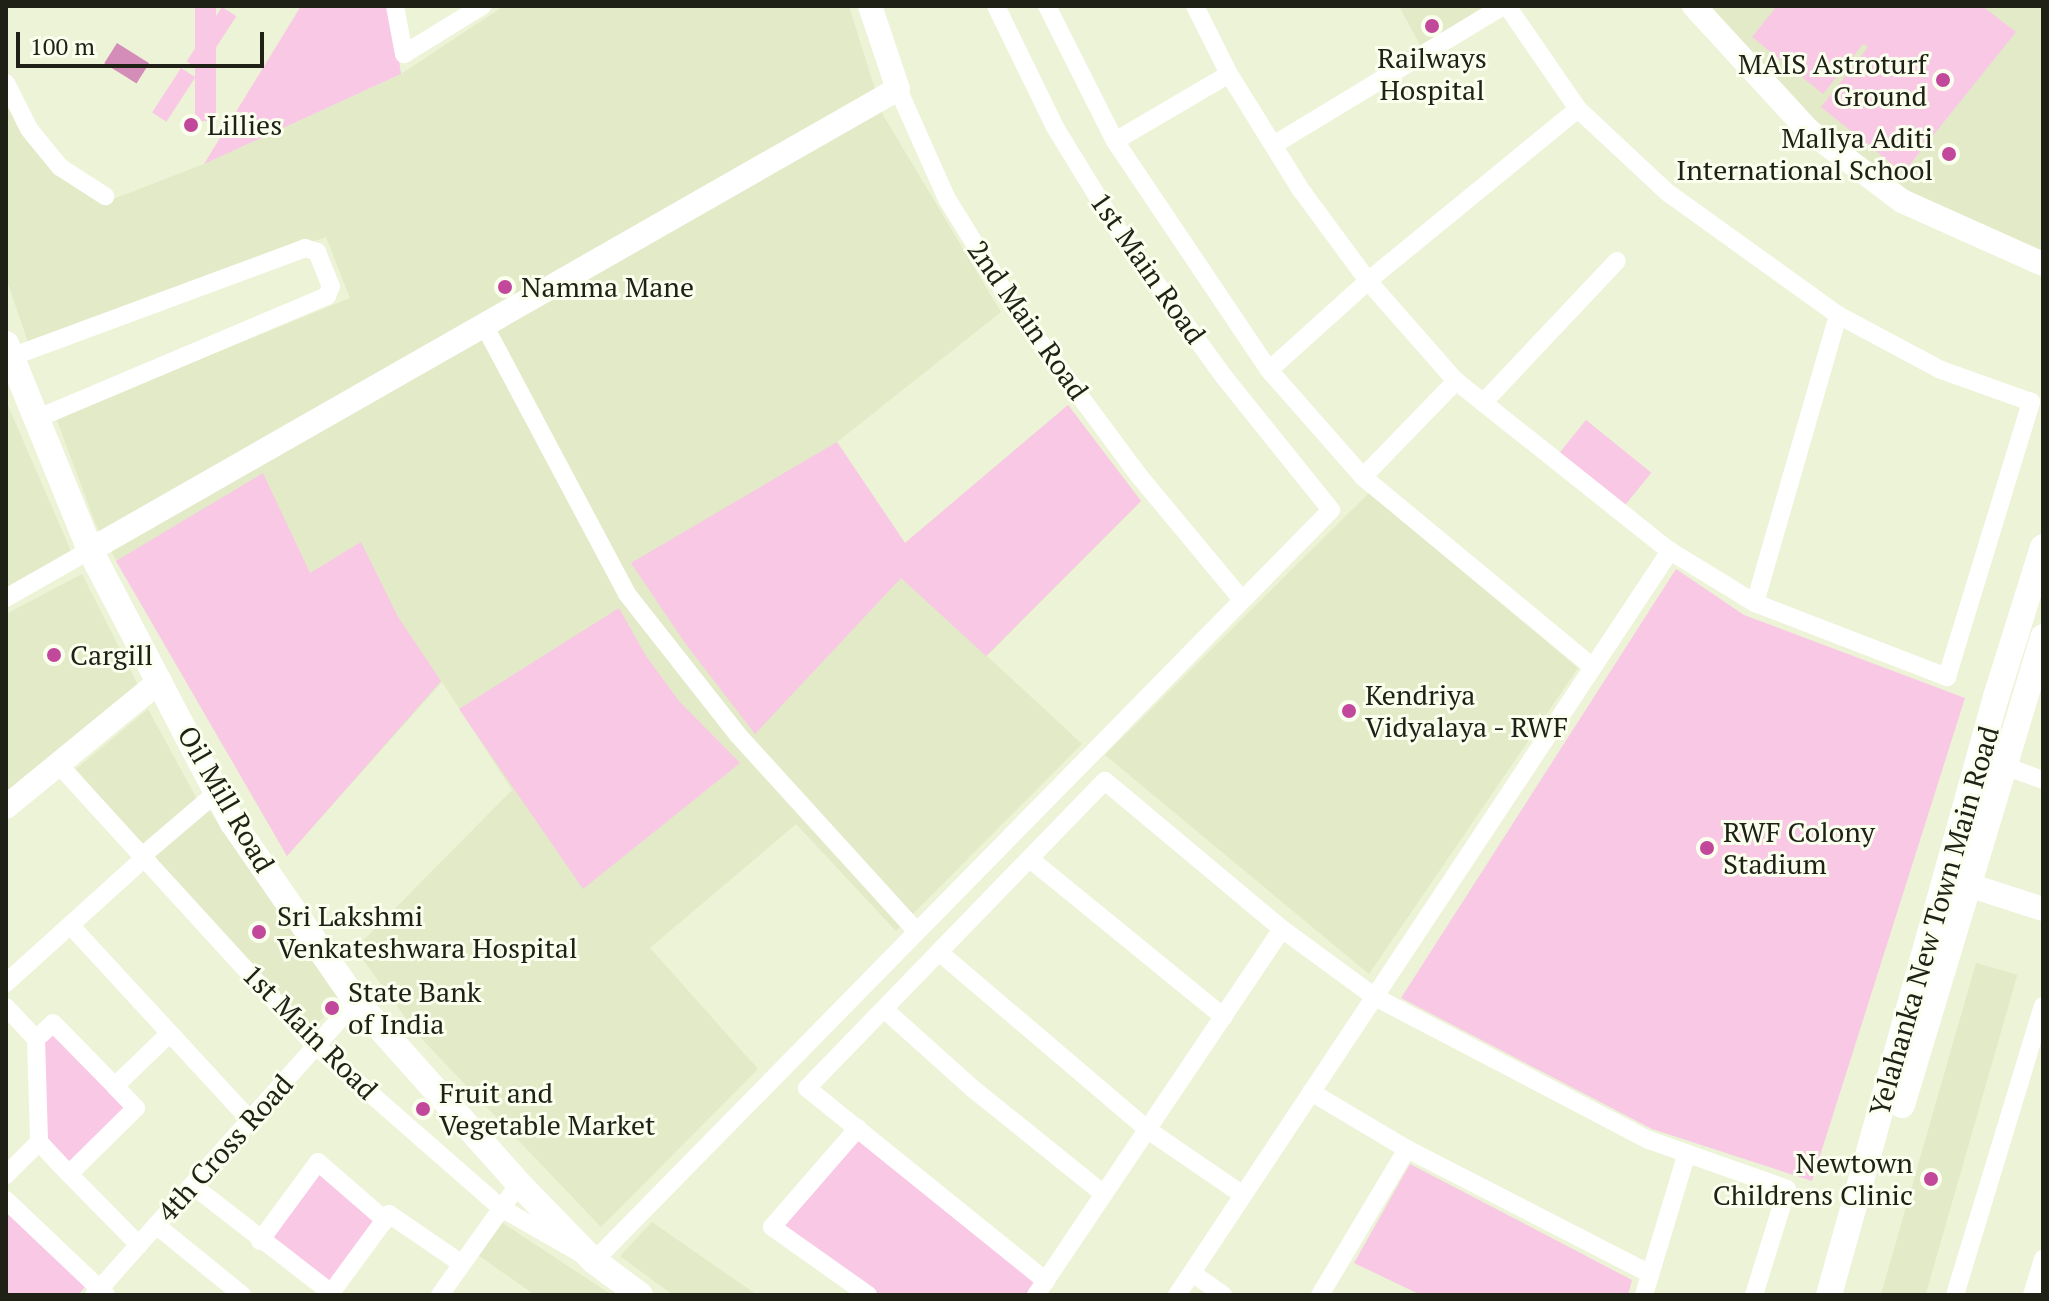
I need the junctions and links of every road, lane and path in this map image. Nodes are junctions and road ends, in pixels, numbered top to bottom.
1 (395, 6) edge
2 (482, 6) edge
3 (870, 6) edge
4 (996, 6) edge
5 (1047, 6) edge
6 (1195, 6) edge
7 (1505, 6) edge
8 (1694, 6) edge
9 (1229, 74) junction
10 (6, 83) edge
11 (898, 89) junction
12 (1578, 109) junction
13 (1115, 141) junction
14 (1275, 144) junction
15 (105, 196) dead end
16 (1617, 261) dead end
17 (2043, 264) edge
18 (1368, 281) junction
19 (1838, 315) junction
20 (483, 323) junction
21 (9, 351) edge
22 (1269, 370) junction
23 (1456, 381) junction
24 (1483, 403) junction
25 (36, 419) junction
26 (1363, 477) junction
27 (2043, 547) edge
28 (90, 550) junction
29 (1670, 551) junction
30 (6, 598) edge
31 (1242, 600) junction
32 (1755, 603) junction
33 (2043, 637) edge
34 (1593, 667) junction
35 (160, 681) junction
36 (59, 765) junction
37 (2002, 765) junction
38 (2043, 780) edge
39 (217, 792) junction
40 (6, 807) edge
41 (142, 858) junction
42 (1030, 859) junction
43 (1958, 881) junction
44 (2043, 909) edge
45 (71, 926) junction
46 (1282, 929) junction
47 (917, 932) junction
48 (939, 952) junction
49 (6, 983) edge
50 (1375, 997) junction
51 (356, 1001) junction
52 (2043, 1006) edge
53 (6, 1007) edge
54 (884, 1009) junction
55 (1224, 1017) junction
56 (169, 1034) junction
57 (36, 1039) junction
58 (316, 1046) junction
59 (115, 1086) junction
60 (1311, 1092) junction
61 (249, 1119) junction
62 (858, 1128) junction
63 (1148, 1130) junction
64 (39, 1142) junction
65 (1407, 1149) junction
66 (1687, 1153) junction
67 (69, 1174) junction
68 (6, 1175) edge
69 (519, 1184) junction
70 (192, 1185) junction
71 (1104, 1194) junction
72 (1243, 1195) junction
73 (6, 1200) edge
74 (501, 1208) junction
75 (385, 1220) junction
76 (156, 1225) junction
77 (260, 1241) junction
78 (139, 1245) junction
79 (594, 1261) junction
80 (462, 1264) junction
81 (2042, 1267) edge
82 (1192, 1273) junction
83 (1650, 1274) junction
84 (1041, 1288) edge
85 (100, 1293) edge
86 (446, 1293) edge
87 (330, 1294) edge
88 (242, 1295) edge
89 (640, 1295) edge
90 (868, 1295) edge
91 (1177, 1295) edge
92 (1223, 1295) edge
93 (1320, 1295) edge
94 (1644, 1295) edge
95 (1754, 1295) edge
96 (1829, 1295) edge
97 (1847, 1295) edge
98 (1955, 1295) edge
99 (2032, 1295) edge

1 - 2 street
3 - 11 street, 2nd Main Road
4 - 31 street, 1st Main Road
5 - 13 street
6 - 9 street
7 - 12 street
7 - 14 street
8 - 17 street
9 - 13 street
9 - 14 street
10 - 15 street
11 - 20 street
11 - 31 street, 2nd Main Road
12 - 18 street
12 - 19 street
13 - 22 street
14 - 18 street
16 - 24 street
18 - 22 street
18 - 23 street
19 - 32 street
19 - 32 street
20 - 28 street
20 - 47 street
21 - 25 main road, Oil Mill Road
21 - 25 street
22 - 26 street
23 - 24 street
23 - 26 street
24 - 29 street
25 - 28 main road, Oil Mill Road
26 - 34 street
27 - 43 main road, Yelahanka New Town Main Road
28 - 30 street
28 - 35 main road, Oil Mill Road
29 - 32 street
29 - 34 street
31 - 47 street
33 - 37 main road, Yelahanka New Town Main Road
34 - 50 street
35 - 36 street
35 - 39 main road, Oil Mill Road
36 - 40 street
36 - 41 street, 1st Main Road
37 - 38 street
37 - 43 main road, Yelahanka New Town Main Road
39 - 41 street
39 - 51 main road, Oil Mill Road
41 - 45 street
41 - 58 street, 1st Main Road
42 - 46 street
42 - 48 street
42 - 55 street
43 - 44 street
43 - 96 main road, Yelahanka New Town Main Road
43 - 97 main road, Yelahanka New Town Main Road
45 - 49 street
45 - 56 street
46 - 50 street
46 - 55 street
47 - 79 street
48 - 54 street
48 - 63 street
50 - 60 street
50 - 66 street
51 - 58 street, 4th Cross Road
51 - 69 main road, Oil Mill Road
52 - 98 street
53 - 57 street
54 - 62 street
54 - 71 street
55 - 63 street
56 - 59 street
56 - 61 street
57 - 59 street
57 - 64 street
58 - 61 street, 4th Cross Road
58 - 74 street, 1st Main Road
59 - 67 street
60 - 65 street
60 - 72 street
61 - 70 street, 4th Cross Road
62 - 84 street
62 - 90 street
63 - 71 street
63 - 72 street
64 - 67 street
64 - 68 street
65 - 83 street
65 - 93 street
66 - 83 street
66 - 95 street
67 - 78 street
69 - 74 street
69 - 79 main road, Oil Mill Road
70 - 76 street, 4th Cross Road
70 - 77 street
71 - 84 street
72 - 82 street
73 - 85 street
74 - 79 street, 1st Main Road
74 - 80 street
75 - 77 street
75 - 80 street
75 - 87 street
76 - 78 street, 4th Cross Road
76 - 88 street
77 - 87 street
78 - 85 street, 4th Cross Road
79 - 89 main road, Oil Mill Road
80 - 86 street
81 - 99 street
82 - 91 street
82 - 92 street
83 - 94 street

